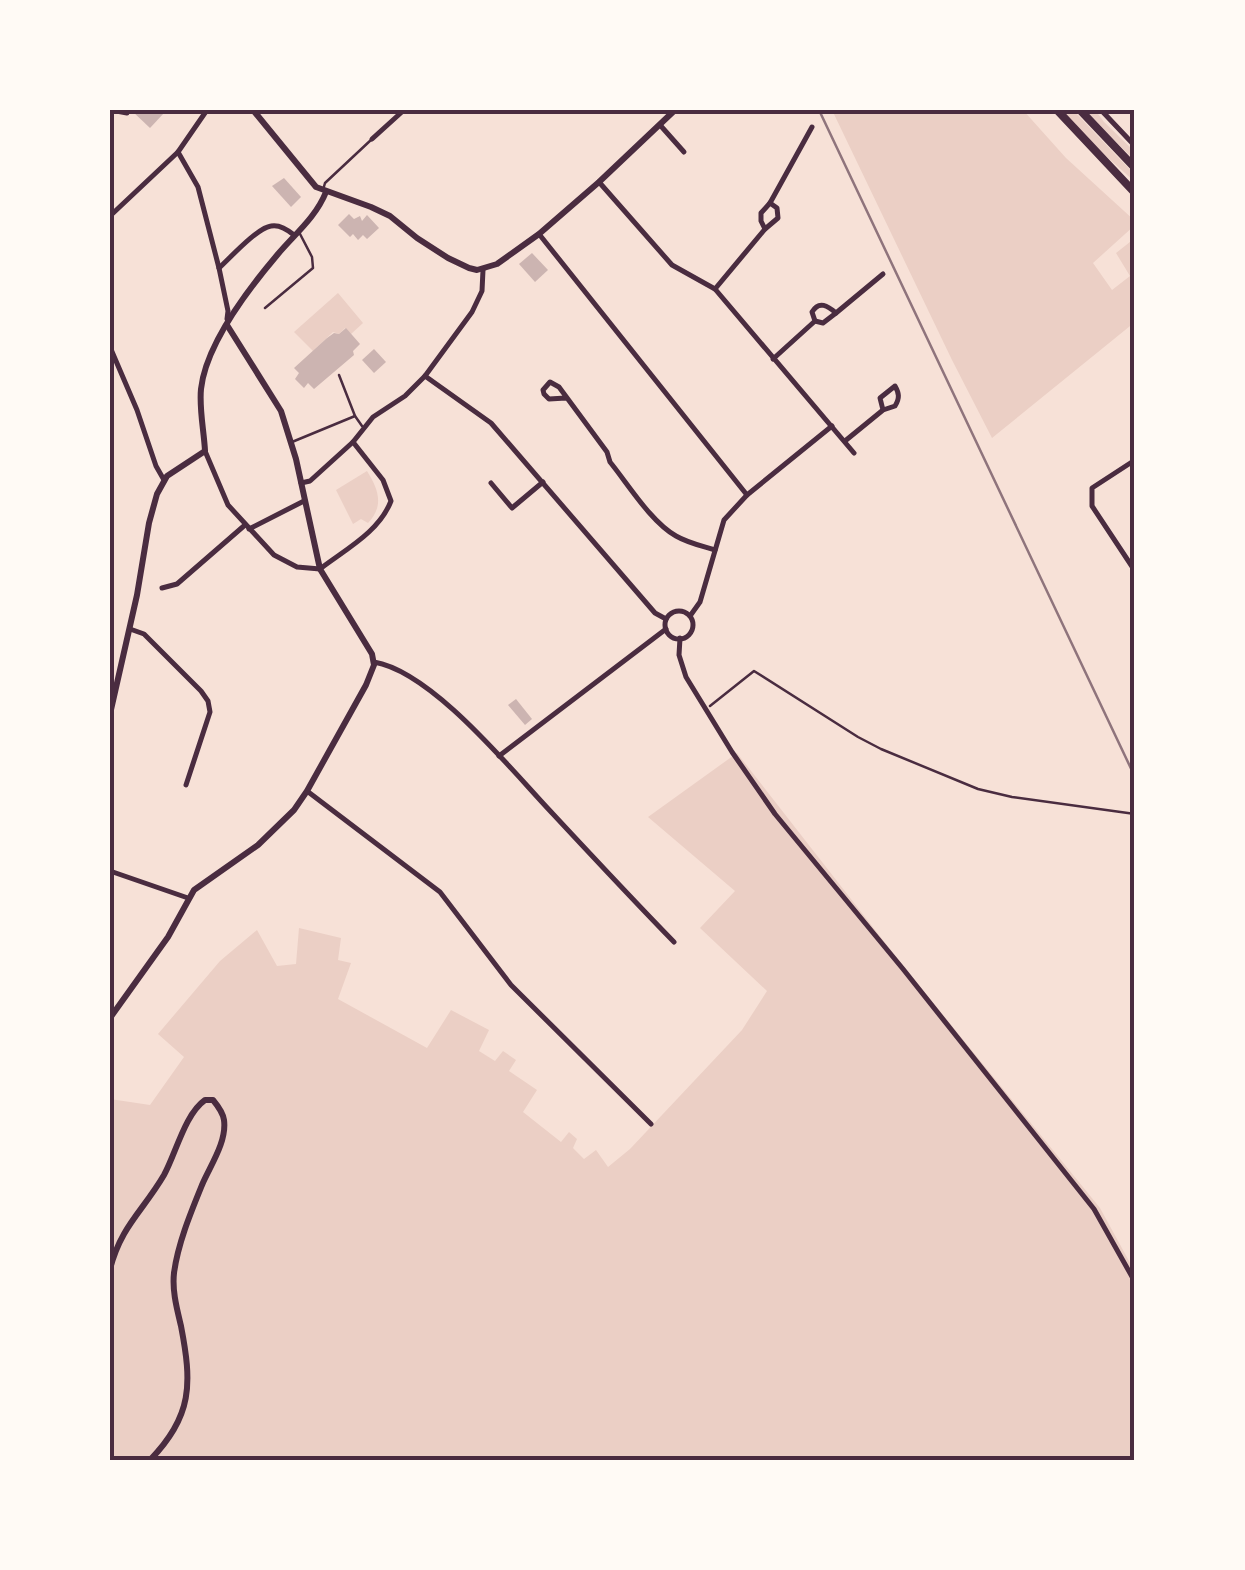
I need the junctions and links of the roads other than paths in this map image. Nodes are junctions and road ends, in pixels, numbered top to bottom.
1 (111, 110) edge
2 (207, 110) edge
3 (252, 110) edge
4 (404, 110) edge
5 (675, 110) edge
6 (1057, 110) edge
7 (1080, 110) edge
8 (1102, 110) edge
9 (127, 113) dead end
10 (660, 126) junction
11 (812, 127) dead end
12 (372, 139) joint
13 (1135, 146) edge
14 (178, 152) junction
15 (684, 152) dead end
16 (1135, 168) edge
17 (600, 182) junction
18 (324, 192) junction
19 (1135, 193) edge
20 (770, 202) junction
21 (110, 216) edge
22 (765, 229) junction
23 (296, 233) junction
24 (538, 234) junction
25 (219, 268) junction
26 (484, 270) junction
27 (883, 274) dead end
28 (715, 289) junction
29 (266, 308) dead end
30 (836, 313) junction
31 (814, 321) junction
32 (226, 325) junction
33 (110, 348) edge
34 (773, 359) junction
35 (339, 374) dead end
36 (425, 376) junction
37 (566, 398) dead end
38 (883, 410) junction
39 (356, 416) junction
40 (832, 426) junction
41 (363, 427) junction
42 (845, 441) junction
43 (353, 442) junction
44 (291, 443) junction
45 (205, 451) junction
46 (854, 453) dead end
47 (1135, 460) edge
48 (164, 480) junction
49 (543, 482) junction
50 (302, 483) junction
51 (490, 484) dead end
52 (748, 495) junction
53 (304, 501) junction
54 (247, 527) junction
55 (715, 550) junction
56 (320, 569) junction
57 (1135, 571) edge
58 (162, 588) dead end
59 (690, 616) junction
60 (666, 619) junction
61 (130, 629) junction
62 (666, 629) junction
63 (680, 638) junction
64 (373, 658) junction
65 (110, 714) edge
66 (498, 756) junction
67 (186, 785) dead end
68 (307, 791) junction
69 (110, 872) edge
70 (188, 898) junction
71 (674, 942) dead end
72 (110, 1018) edge
73 (651, 1124) dead end
74 (110, 1270) edge
75 (1135, 1282) edge
76 (150, 1460) edge

1 - 9 street
2 - 14 street
3 - 18 street
4 - 12 street
5 - 10 street
6 - 19 main road
7 - 16 main road
8 - 13 street
10 - 15 street
10 - 17 street
11 - 20 street
12 - 18 lane
14 - 21 street
14 - 25 street
17 - 24 street
17 - 28 street
18 - 23 street
18 - 26 street
20 - 22 street
20 - 22 street
22 - 28 street
23 - 25 street
23 - 29 lane
23 - 32 street
24 - 26 street
24 - 52 street
25 - 32 street
26 - 36 street
27 - 30 street
28 - 34 street
30 - 31 street
30 - 31 street
31 - 34 street
32 - 44 street
32 - 45 street
33 - 48 street
34 - 40 street
35 - 39 lane
36 - 41 street
36 - 49 street
37 - 55 street
38 - 38 street
38 - 42 street
39 - 41 lane
39 - 44 lane
40 - 42 street
40 - 52 street
41 - 43 street
42 - 46 street
43 - 50 street
43 - 56 street
44 - 50 street
45 - 48 street
45 - 54 street
47 - 57 street
48 - 61 street
49 - 51 street
49 - 60 street
50 - 53 street
52 - 55 street
53 - 54 street
53 - 56 street
54 - 56 street
54 - 58 street
55 - 59 street
56 - 64 street
59 - 60 street
59 - 63 street
60 - 62 street
61 - 65 street
61 - 67 street
62 - 63 street
62 - 66 street
63 - 75 street
64 - 66 street
64 - 68 street
66 - 71 street
68 - 70 street
68 - 73 street
69 - 70 street
70 - 72 street
74 - 76 street

